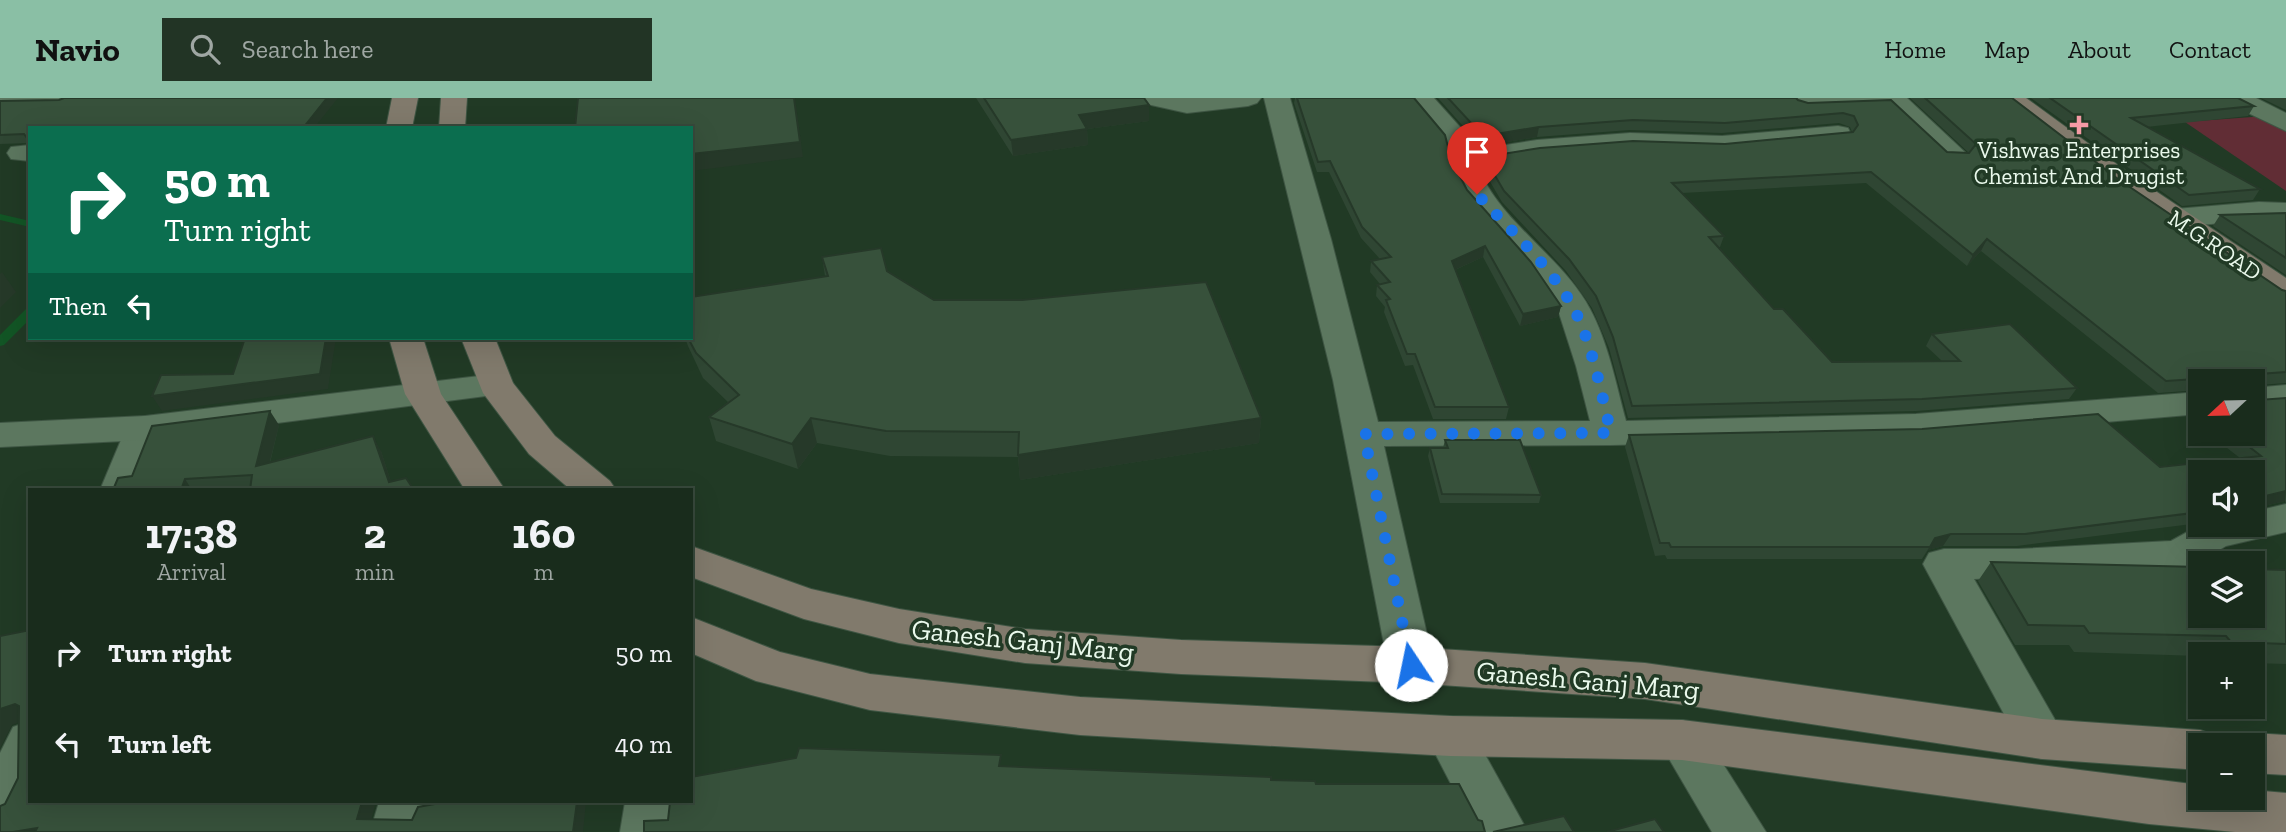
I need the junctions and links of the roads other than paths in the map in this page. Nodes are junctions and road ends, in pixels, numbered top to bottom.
1 (64, 98) edge
2 (405, 98) edge
3 (454, 98) edge
4 (1151, 98) edge
5 (1248, 98) edge
6 (1277, 98) edge
7 (1420, 98) edge
8 (2010, 98) edge
9 (2236, 98) edge
10 (0, 99) edge
11 (1893, 99) edge
12 (1801, 101) edge
13 (2286, 122) edge
14 (398, 126) edge
15 (452, 126) edge
16 (1954, 155) edge
17 (1465, 160) junction
18 (2286, 212) edge
19 (2175, 218) junction
20 (2286, 292) edge
21 (407, 340) edge
22 (479, 340) edge
23 (496, 385) junction
24 (423, 394) junction
25 (2286, 396) edge
26 (2265, 398) edge
27 (2188, 404) edge
28 (145, 428) junction
29 (1611, 433) junction
30 (3, 434) edge
31 (1364, 434) junction
32 (121, 488) edge
33 (484, 488) edge
34 (594, 488) edge
35 (2286, 518) edge
36 (693, 562) edge
37 (693, 635) edge
38 (1411, 665) junction
39 (1450, 737) junction
40 (2042, 739) junction
41 (1682, 740) junction
42 (28, 745) edge
43 (2188, 749) edge
44 (2265, 754) edge
45 (2286, 755) edge
46 (3, 791) edge
47 (404, 803) edge
48 (650, 803) edge
49 (2286, 814) edge
50 (396, 832) edge
51 (646, 832) edge
52 (1502, 832) edge
53 (1740, 832) edge

1 - 10 street
2 - 14 main road
3 - 15 main road
4 - 5 street
6 - 31 street
7 - 17 street
8 - 19 main road, M.G.ROAD
9 - 13 street
11 - 12 street
11 - 16 street
12 - 17 street
17 - 29 street
18 - 19 street
19 - 20 main road, M.G.ROAD
21 - 24 main road
22 - 23 main road
23 - 24 street
23 - 34 main road
24 - 28 street
24 - 33 main road
25 - 26 street
27 - 29 street
28 - 30 street
28 - 32 street
29 - 31 street
31 - 38 street
35 - 40 street
36 - 38 main road, Ganesh Ganj Marg
37 - 39 main road
38 - 40 main road, Ganesh Ganj Marg
39 - 41 main road
39 - 52 street
40 - 43 main road, Ganesh Ganj Marg
41 - 49 main road
41 - 53 street
42 - 46 street
44 - 45 main road
47 - 50 street
48 - 51 street

